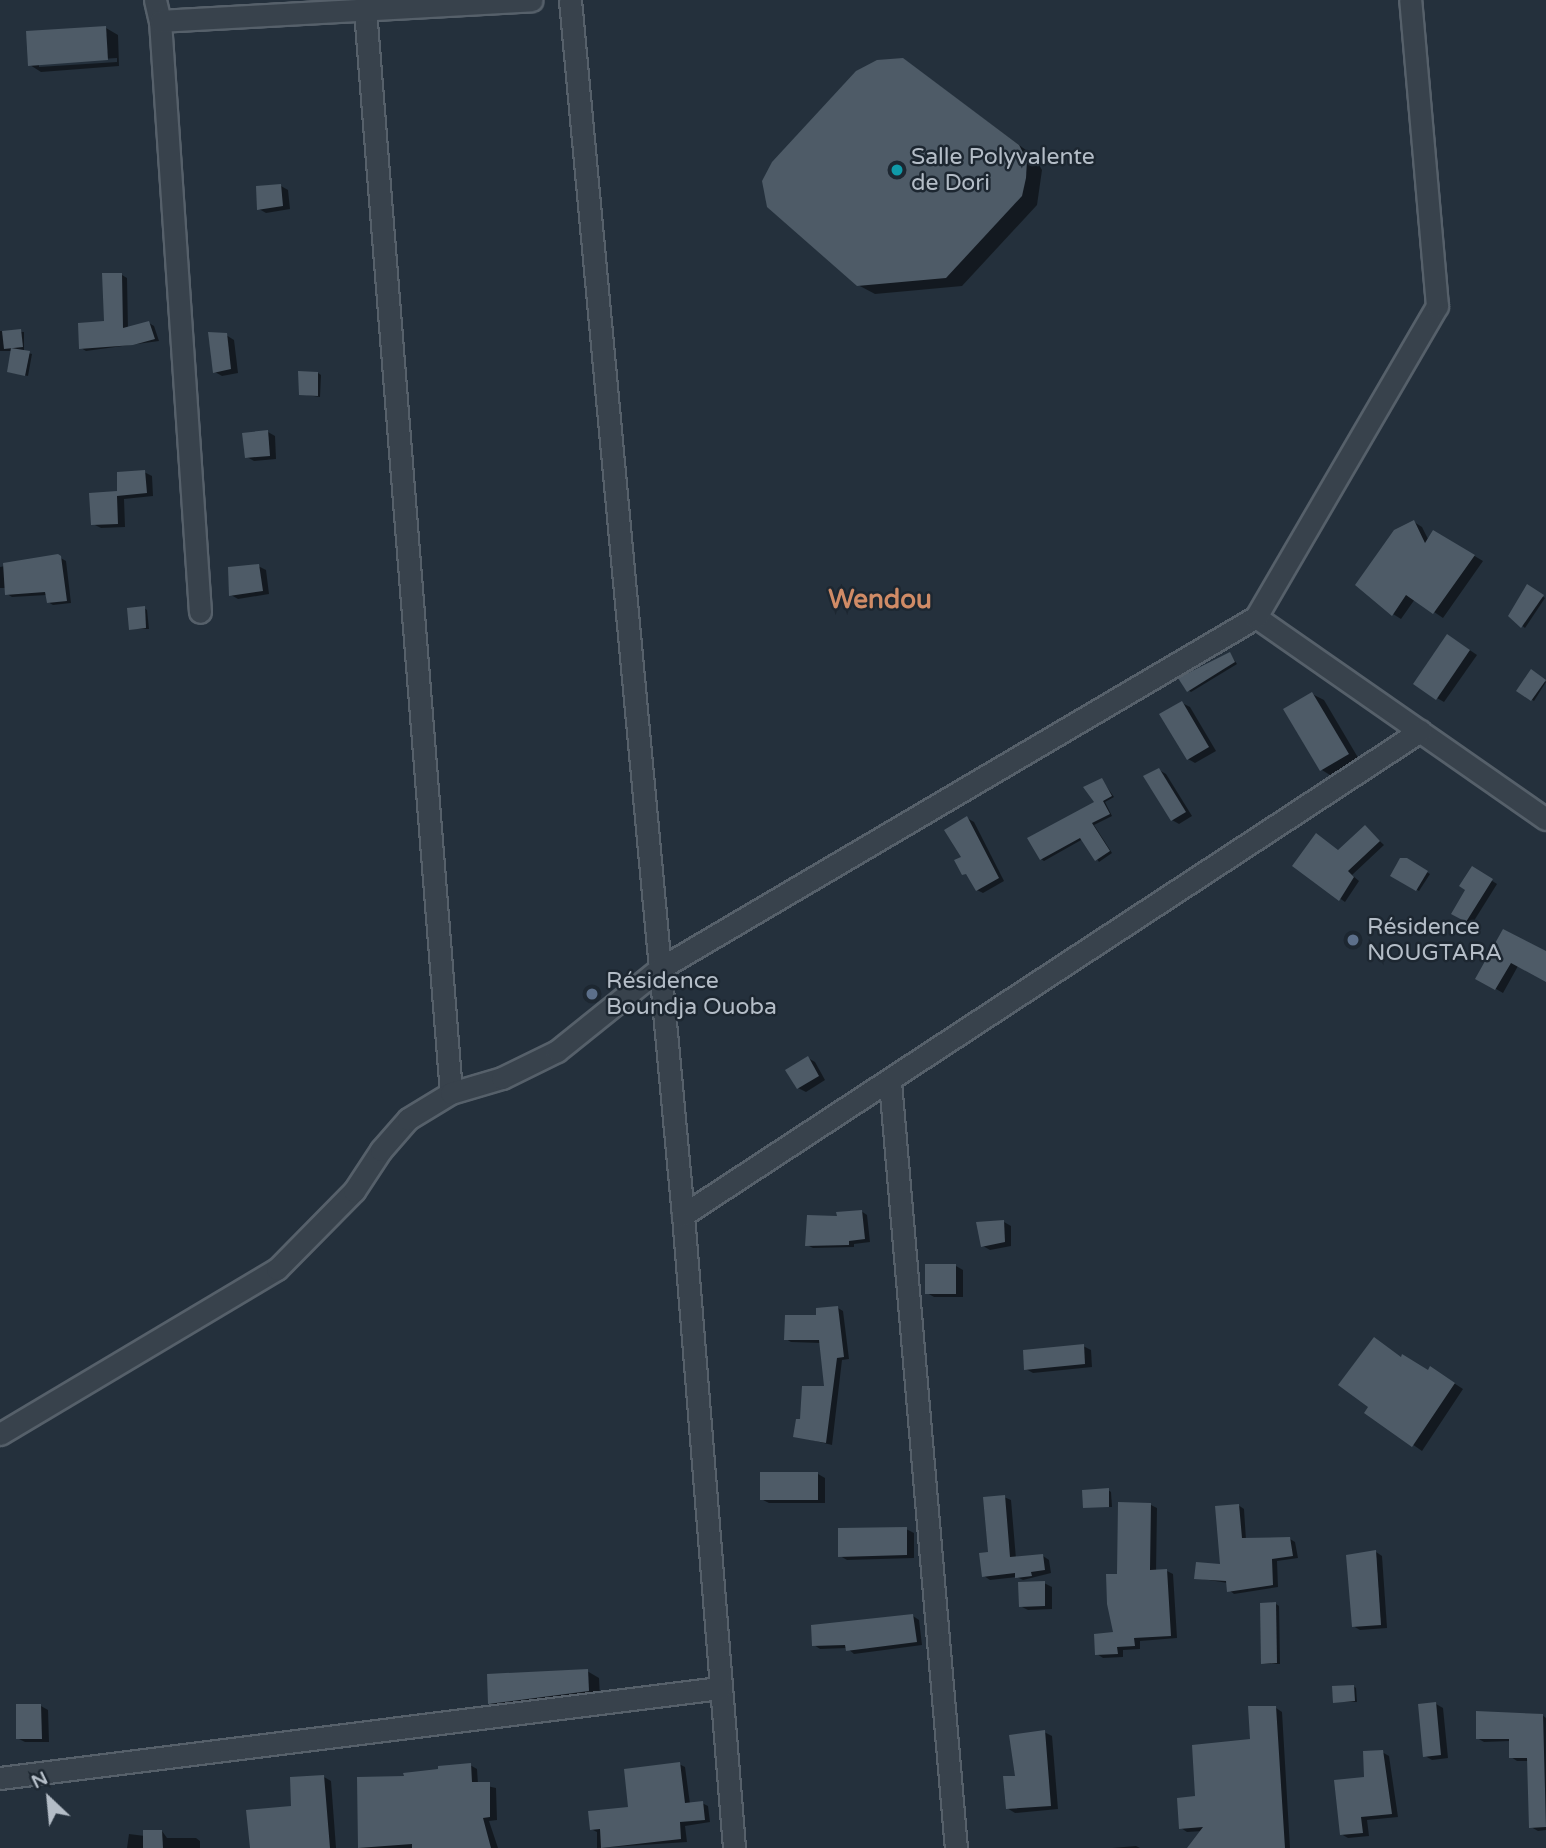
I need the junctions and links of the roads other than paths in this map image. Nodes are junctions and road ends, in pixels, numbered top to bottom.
1 (531, 0) edge
2 (570, 0) edge
3 (1410, 0) edge
4 (365, 9) junction
5 (157, 10) edge
6 (200, 612) dead end
7 (1256, 617) junction
8 (1420, 731) junction
9 (1546, 819) edge
10 (659, 969) junction
11 (890, 1082) junction
12 (451, 1093) junction
13 (683, 1215) junction
14 (0, 1434) edge
15 (720, 1688) junction
16 (0, 1778) edge
17 (734, 1848) edge
18 (956, 1848) edge

1 - 4 street
2 - 10 street
3 - 7 street
4 - 5 street
4 - 12 street
5 - 6 street
7 - 8 street
7 - 10 street
8 - 9 street
8 - 11 street
10 - 12 street
10 - 13 street
11 - 13 street
11 - 18 street
12 - 14 street
13 - 15 street
15 - 16 street
15 - 17 street

